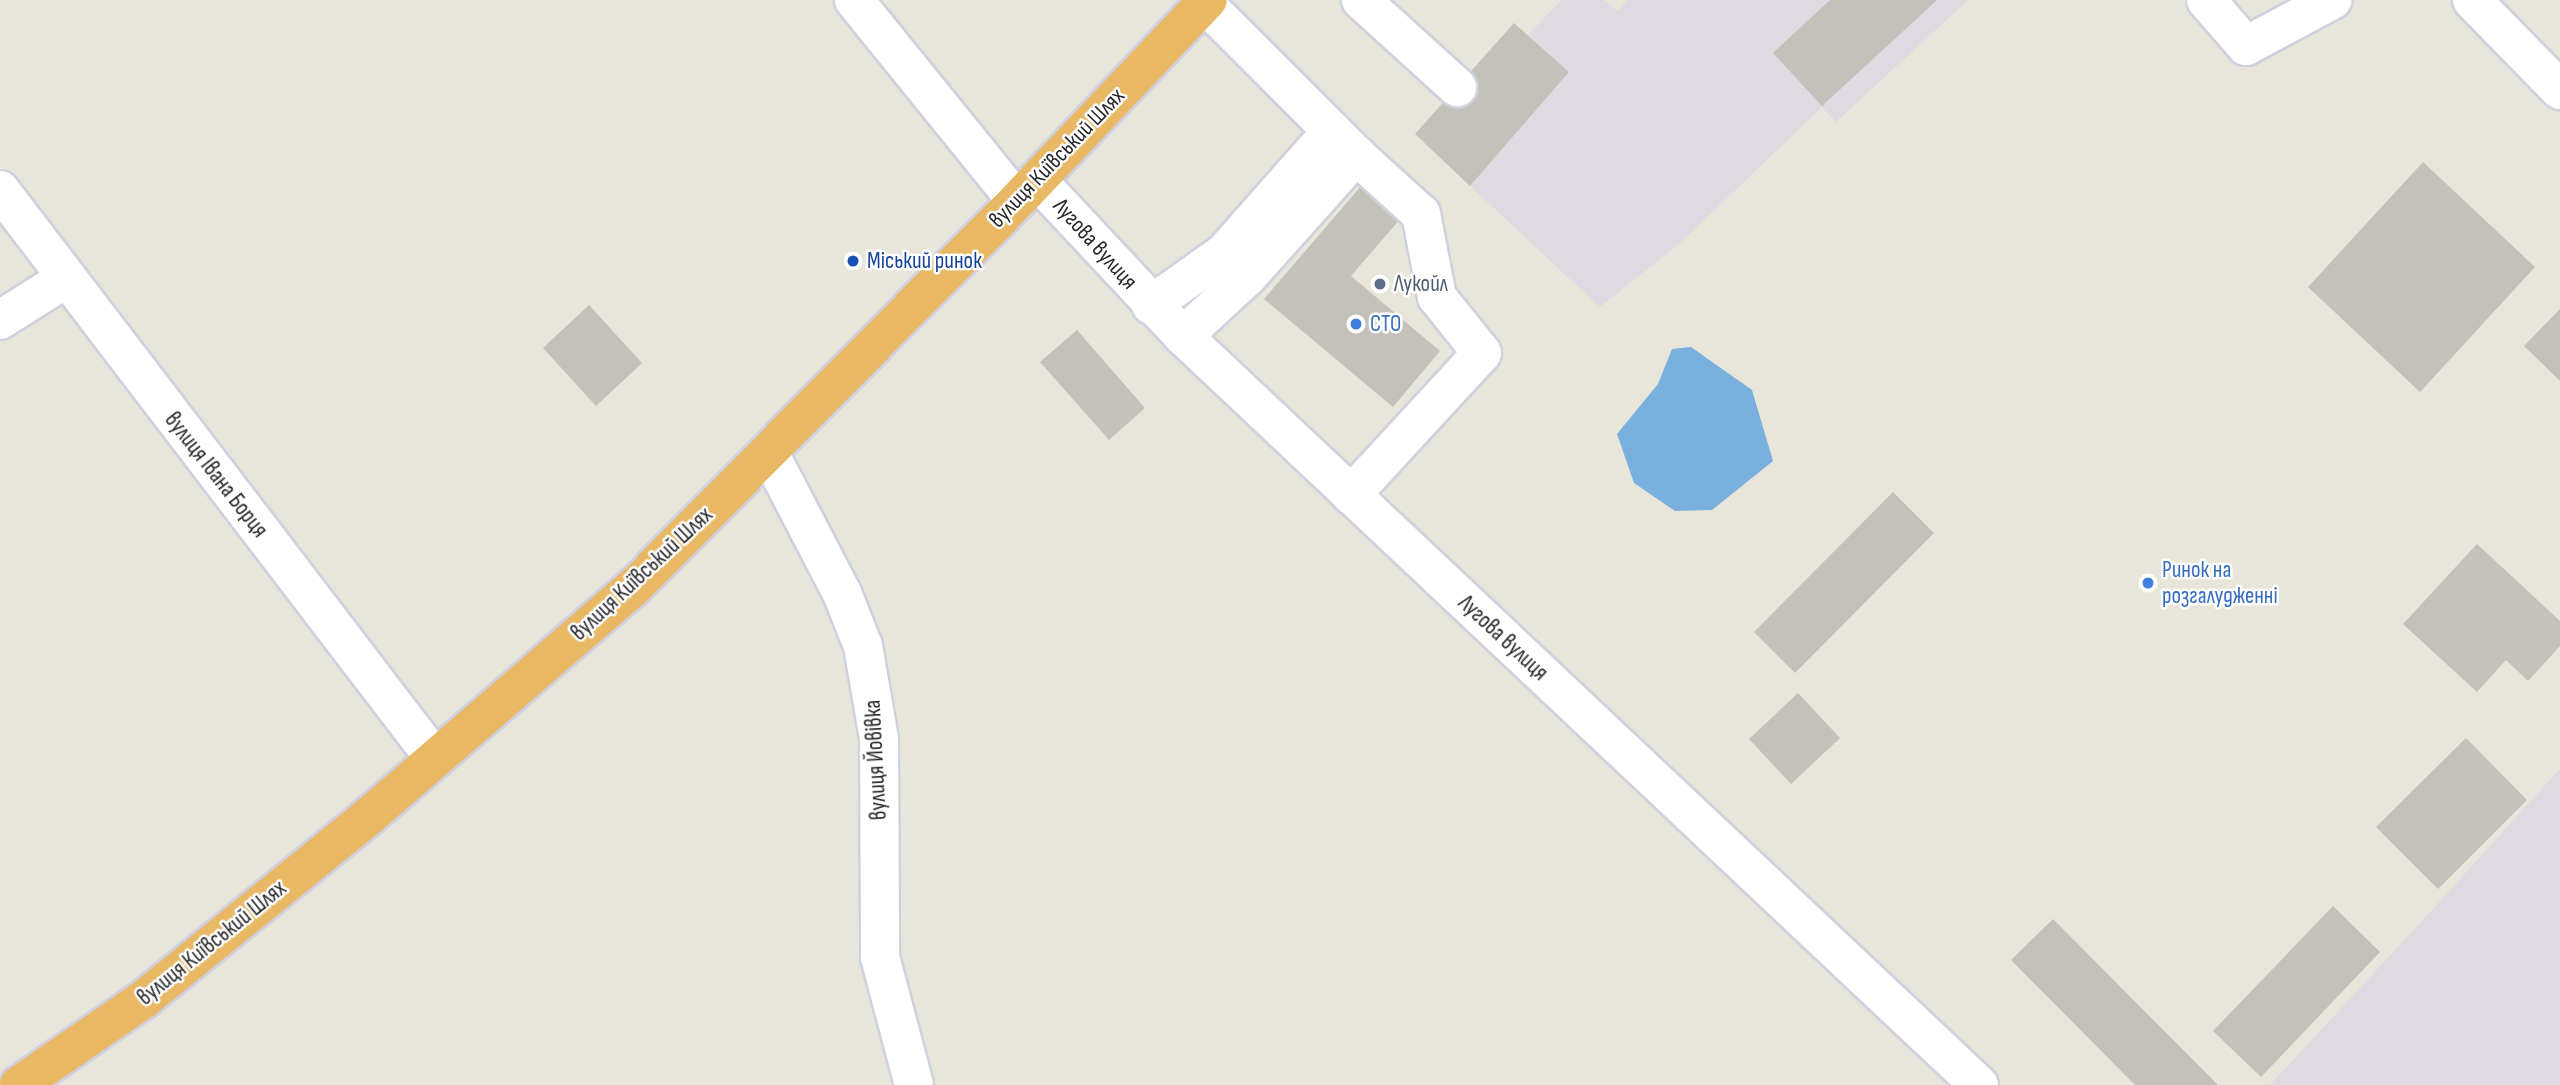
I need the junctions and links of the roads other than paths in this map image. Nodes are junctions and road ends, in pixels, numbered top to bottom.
1 (854, 0) edge
2 (1361, 0) edge
3 (2206, 0) edge
4 (2332, 0) edge
5 (2472, 0) edge
6 (1207, 2) edge
7 (1458, 87) dead end
8 (2560, 90) edge
9 (1344, 143) junction
10 (0, 190) edge
11 (1027, 190) junction
12 (65, 279) junction
13 (1151, 305) junction
14 (0, 320) edge
15 (1183, 336) junction
16 (769, 453) junction
17 (1351, 495) junction
18 (435, 759) junction
19 (19, 1085) edge
20 (914, 1085) edge
21 (1979, 1085) edge

1 - 11 street, Лугова вулиця
2 - 7 street
3 - 4 street
5 - 8 street
6 - 9 street
6 - 11 highway, вулиця Київський Шлях
9 - 13 street
9 - 15 street
9 - 17 street
10 - 12 street, вулиця Івана Борця
11 - 13 street, Лугова вулиця
11 - 16 highway, вулиця Київський Шлях
12 - 14 street
12 - 18 street, вулиця Івана Борця
13 - 15 street, Лугова вулиця
15 - 17 street, Лугова вулиця
16 - 18 highway, вулиця Київський Шлях
16 - 20 street, вулиця Йовівка
17 - 21 street, Лугова вулиця
18 - 19 highway, вулиця Київський Шлях

